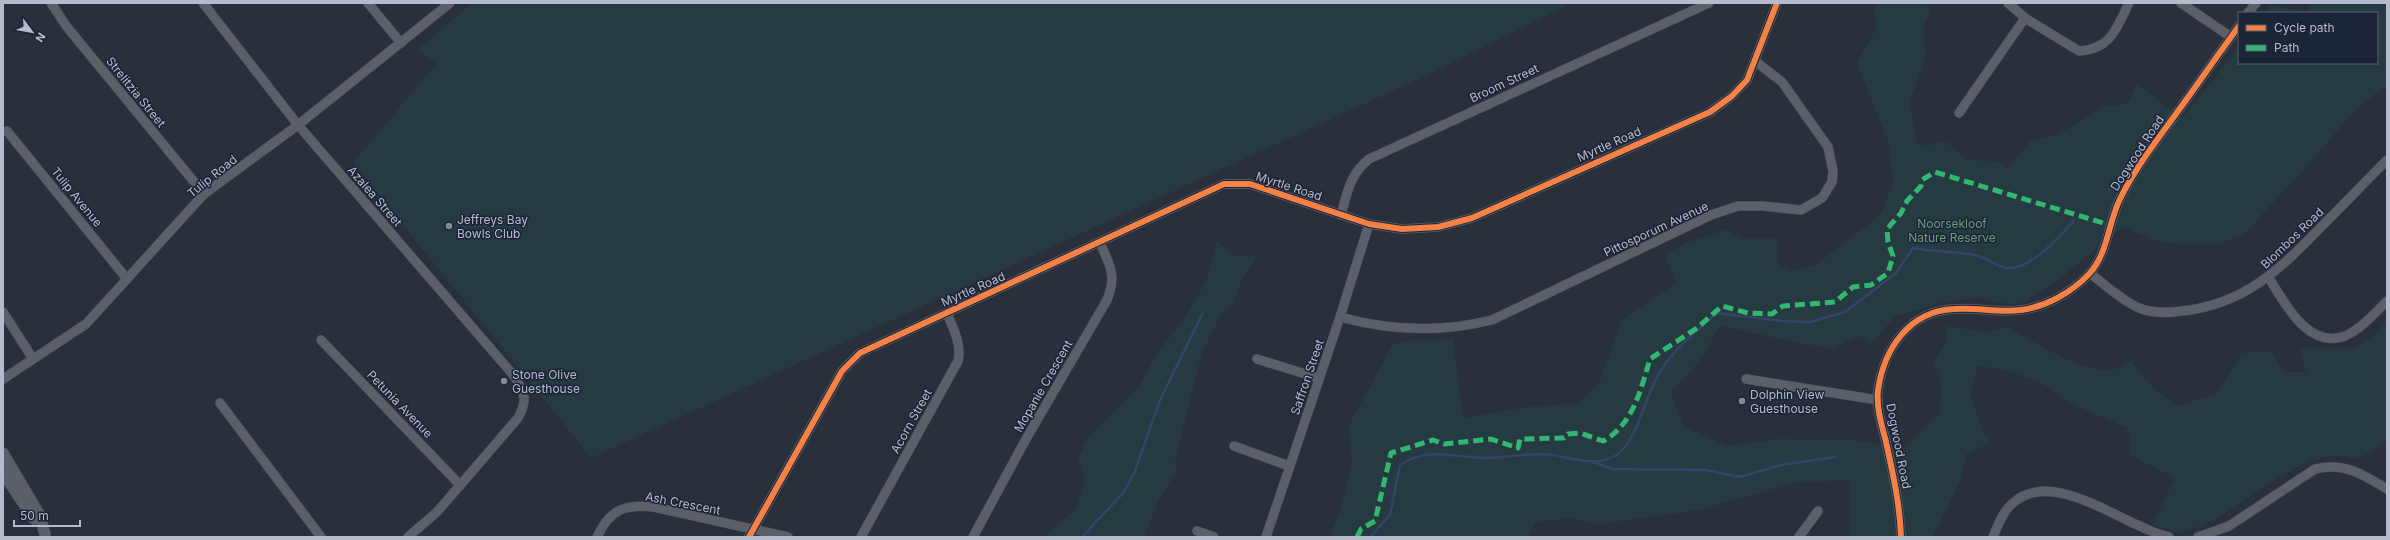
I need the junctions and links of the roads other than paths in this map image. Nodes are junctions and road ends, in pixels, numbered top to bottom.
1 (51, 3) edge
2 (203, 3) edge
3 (368, 3) edge
4 (450, 3) edge
5 (1709, 3) edge
6 (1777, 3) edge
7 (2008, 3) edge
8 (2129, 3) edge
9 (2181, 3) edge
10 (2256, 3) edge
11 (2249, 12) edge
12 (2025, 18) junction
13 (2238, 27) edge
14 (2230, 37) junction
15 (401, 43) junction
16 (1755, 62) junction
17 (1959, 113) dead end
18 (298, 125) junction
19 (7, 131) dead end
20 (2387, 160) edge
21 (204, 194) junction
22 (1341, 215) junction
23 (1369, 224) junction
24 (1100, 243) junction
25 (2090, 273) junction
26 (2269, 278) junction
27 (127, 279) junction
28 (2387, 301) edge
29 (3, 312) edge
30 (948, 313) junction
31 (1340, 317) junction
32 (322, 340) dead end
33 (33, 359) junction
34 (1257, 359) dead end
35 (1318, 378) junction
36 (3, 379) edge
37 (1746, 379) dead end
38 (1878, 400) junction
39 (220, 403) dead end
40 (1234, 446) dead end
41 (3, 453) edge
42 (1289, 466) junction
43 (3, 473) edge
44 (460, 485) junction
45 (2387, 489) edge
46 (1818, 511) dead end
47 (1197, 531) dead end
48 (751, 533) edge
49 (46, 535) edge
50 (321, 537) edge
51 (410, 537) edge
52 (597, 537) edge
53 (788, 537) edge
54 (861, 537) edge
55 (973, 537) edge
56 (1214, 537) edge
57 (1266, 537) edge
58 (1799, 537) edge
59 (1901, 537) edge
60 (1993, 537) edge
61 (2169, 537) edge
62 (2198, 537) edge

1 - 21 street, Strelitzia Street
2 - 18 street, Azalea Street
3 - 15 street
4 - 15 street, Tulip Road
5 - 22 street, Broom Street
6 - 16 street, Myrtle Road
7 - 12 street
8 - 12 street
9 - 14 street
10 - 11 street
12 - 17 street
13 - 14 street, Dogwood Road
14 - 25 street, Dogwood Road
15 - 18 street, Tulip Road
16 - 23 street, Myrtle Road
16 - 31 street, Pittosporum Avenue
18 - 21 street, Tulip Road
18 - 44 street, Azalea Street
19 - 27 street, Tulip Avenue
20 - 26 street, Blombos Road
21 - 27 street, Tulip Road
22 - 23 street, Myrtle Road
22 - 24 street, Myrtle Road
23 - 31 street, Saffron Street
24 - 30 street, Myrtle Road
24 - 55 street, Mopanie Crescent
25 - 26 street, Blombos Road
25 - 38 street, Dogwood Road
26 - 28 street
27 - 33 street, Tulip Road
29 - 33 street
30 - 48 street, Myrtle Road
30 - 54 street, Acorn Street
31 - 35 street, Saffron Street
32 - 44 street, Petunia Avenue
33 - 36 street, Tulip Road
34 - 35 street
35 - 42 street, Saffron Street
37 - 38 street, Dogwood Road
38 - 59 street, Dogwood Road
39 - 50 street
40 - 42 street
41 - 49 street
42 - 57 street, Saffron Street
43 - 49 street
44 - 51 street
45 - 62 street
46 - 58 street
47 - 56 street
48 - 52 street, Ash Crescent
48 - 53 street, Ash Crescent
60 - 61 street

